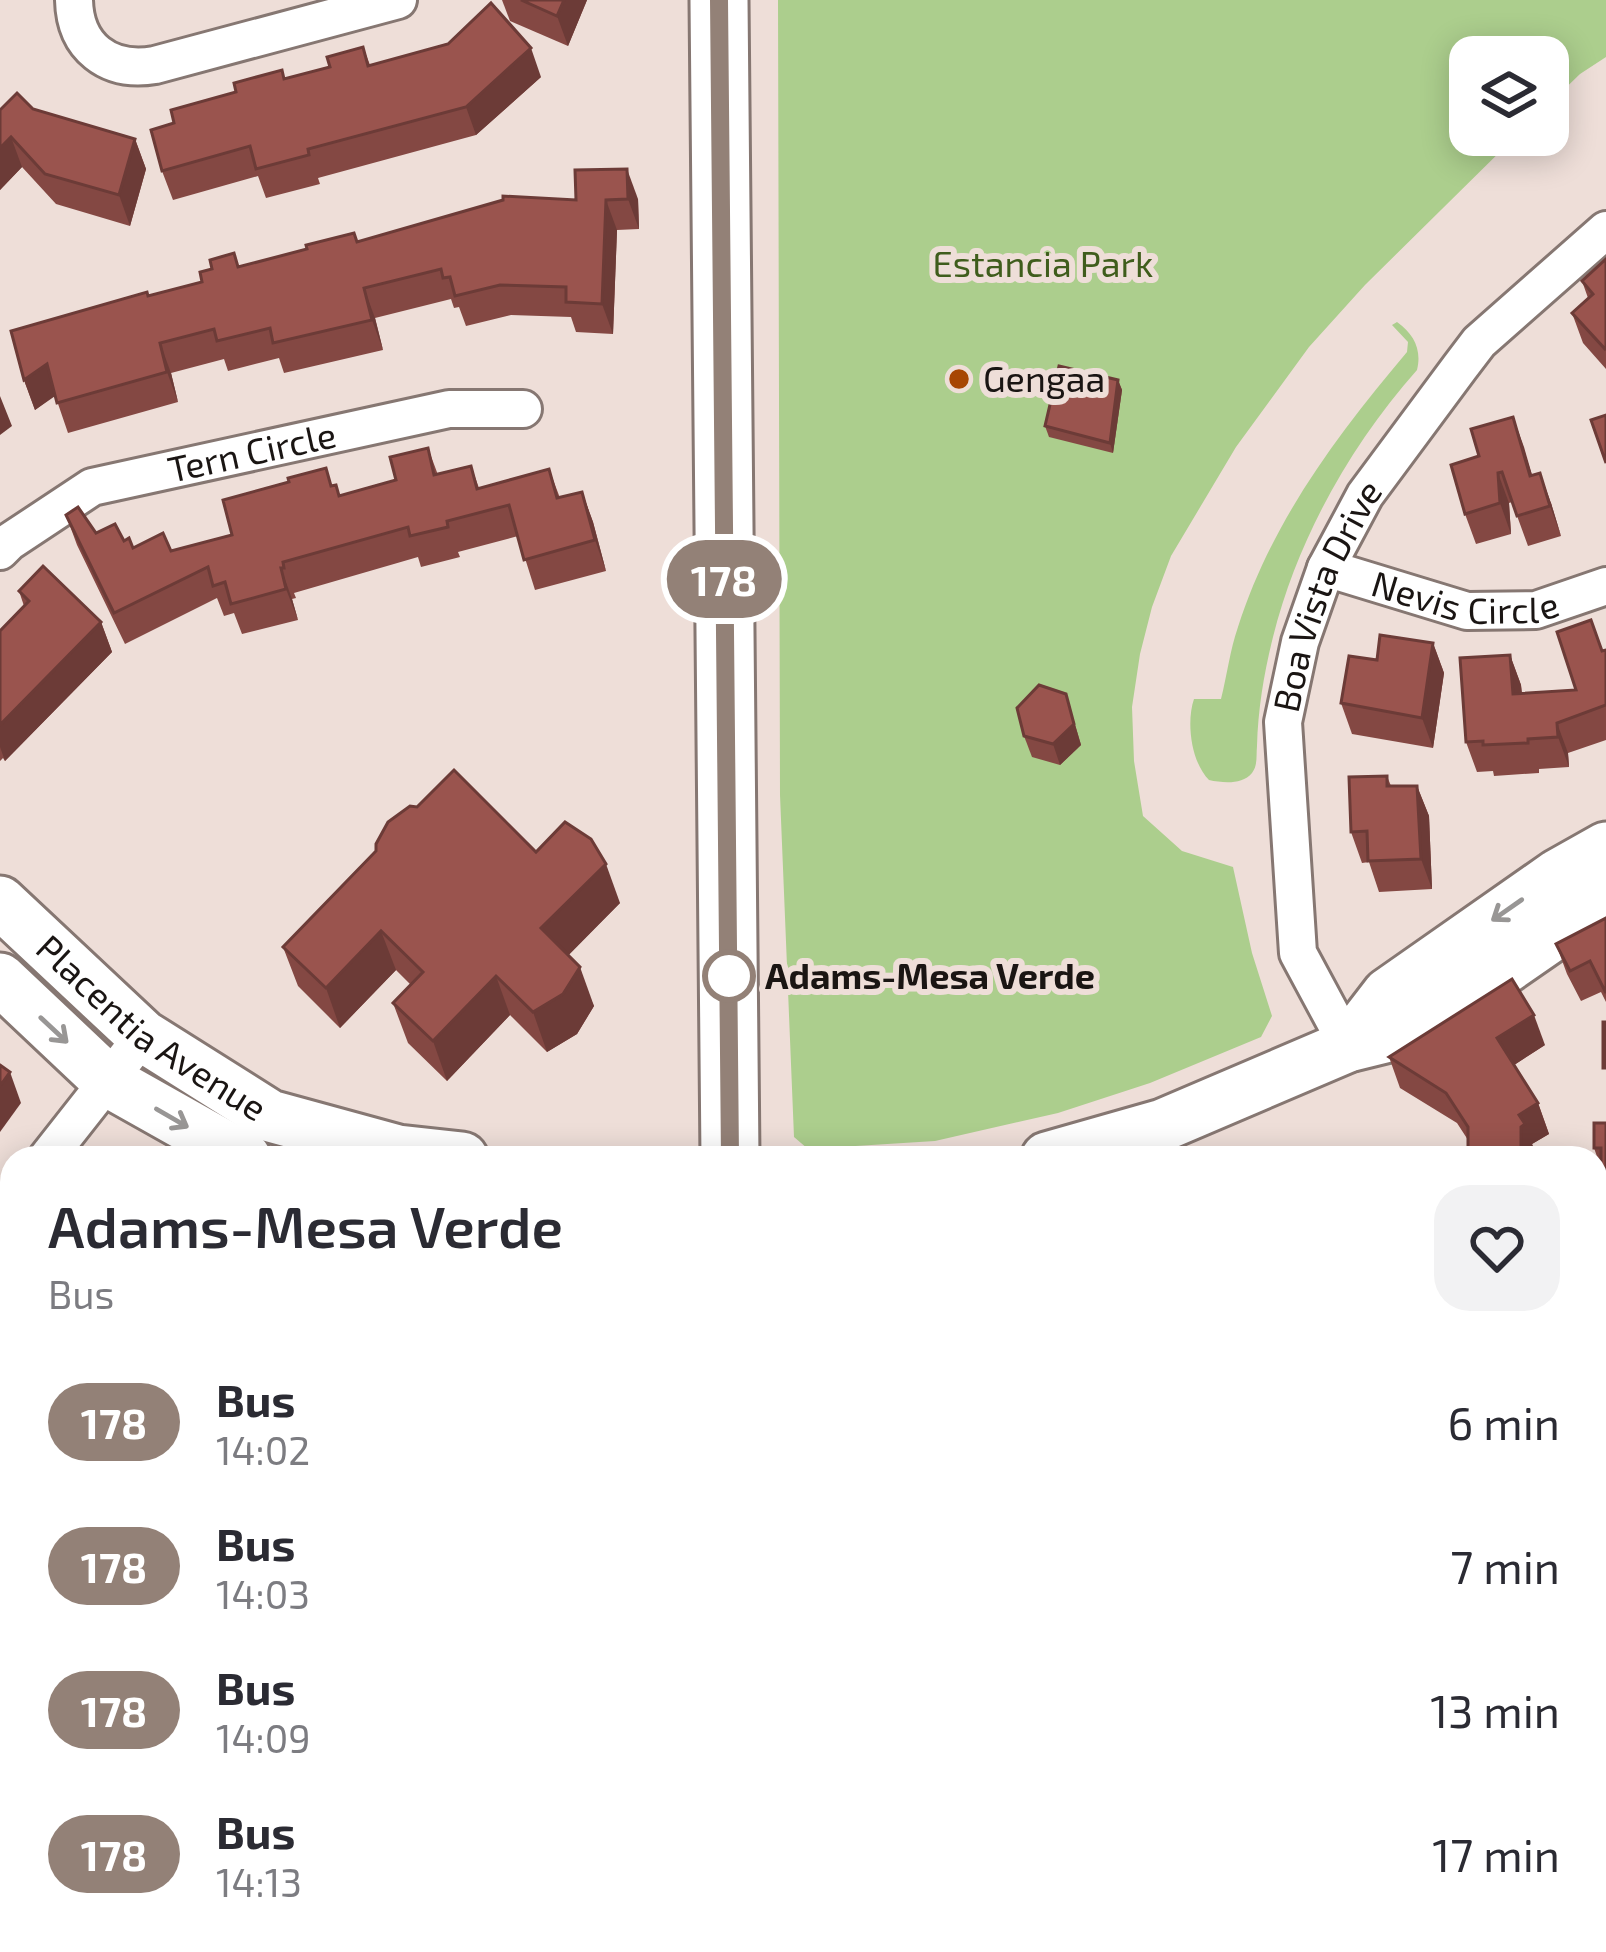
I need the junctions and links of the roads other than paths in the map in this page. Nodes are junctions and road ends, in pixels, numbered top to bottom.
1 (74, 0) edge
2 (398, 0) edge
3 (719, 0) edge
4 (1606, 230) edge
5 (523, 409) dead end
6 (0, 551) edge
7 (1326, 568) junction
8 (1606, 586) edge
9 (1606, 848) edge
10 (1606, 898) edge
11 (0, 902) edge
12 (0, 979) edge
13 (143, 1036) junction
14 (1348, 1046) junction
15 (108, 1081) junction
16 (57, 1146) edge
17 (224, 1146) edge
18 (380, 1146) edge
19 (730, 1146) edge
20 (1089, 1146) edge

1 - 2 street
3 - 19 main road
4 - 7 street, Boa Vista Drive
5 - 6 street, Tern Circle
7 - 8 street, Nevis Circle
7 - 14 street, Boa Vista Drive
9 -> 14 street
10 - 14 street
11 - 13 street, Placentia Avenue
12 -> 15 street, Placentia Avenue
13 - 15 street
13 - 18 street, Placentia Avenue
14 - 20 street
15 - 16 street
15 -> 17 street, Placentia Avenue

